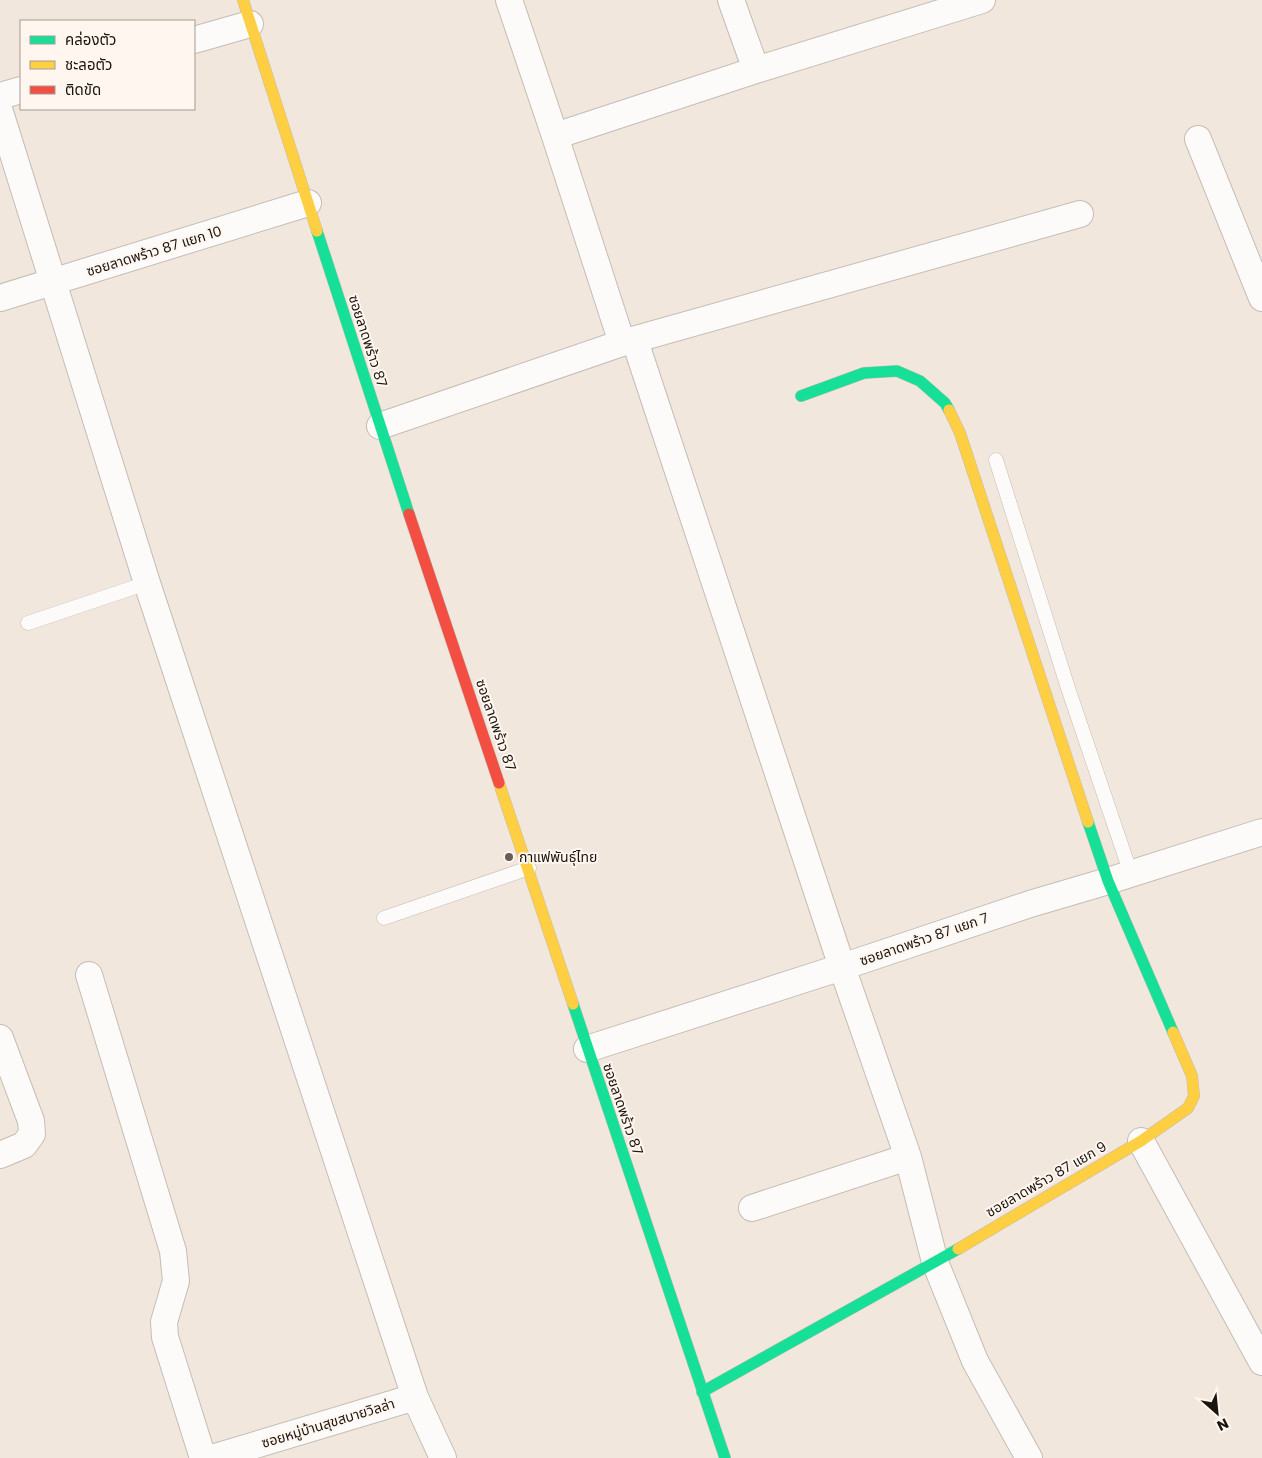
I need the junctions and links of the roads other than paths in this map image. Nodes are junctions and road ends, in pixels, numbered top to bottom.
1 (509, 0) edge
2 (731, 0) edge
3 (982, 0) edge
4 (950, 5) edge
5 (246, 12) edge
6 (195, 39) edge
7 (756, 70) junction
8 (20, 90) edge
9 (0, 96) edge
10 (0, 112) edge
11 (555, 136) junction
12 (1198, 139) dead end
13 (308, 203) junction
14 (1080, 214) dead end
15 (54, 282) junction
16 (0, 298) edge
17 (1262, 298) edge
18 (628, 342) junction
19 (801, 396) dead end
20 (380, 426) junction
21 (996, 460) dead end
22 (147, 584) junction
23 (28, 623) dead end
24 (1262, 832) edge
25 (529, 868) junction
26 (1120, 877) junction
27 (384, 918) dead end
28 (842, 967) junction
29 (89, 974) dead end
30 (0, 1038) edge
31 (587, 1048) junction
32 (1140, 1141) junction
33 (0, 1155) edge
34 (908, 1156) junction
35 (752, 1208) dead end
36 (935, 1262) junction
37 (1262, 1362) edge
38 (702, 1392) junction
39 (415, 1397) junction
40 (203, 1458) edge
41 (212, 1458) edge
42 (443, 1458) edge
43 (725, 1458) edge
44 (1029, 1458) edge

1 - 11 street
2 - 7 street
3 - 4 street
4 - 7 street
5 - 6 street
5 - 13 street, ซอยลาดพร้าว 87
7 - 11 street
8 - 9 street
10 - 15 street
11 - 18 street
12 - 17 street
13 - 15 street, ซอยลาดพร้าว 87 แยก 10
13 - 20 street, ซอยลาดพร้าว 87
14 - 18 street
15 - 16 street, ซอยลาดพร้าว 87 แยก 10
15 - 22 street
18 - 20 street
18 - 28 street
19 - 26 street, ซอยลาดพร้าว 87 แยก 9
20 - 25 street, ซอยลาดพร้าว 87
21 - 26 lane
22 - 23 lane
22 - 39 street
24 - 26 street, ซอยลาดพร้าว 87 แยก 7
25 - 27 lane
25 - 31 street, ซอยลาดพร้าว 87
26 - 28 street, ซอยลาดพร้าว 87 แยก 7
26 - 32 street, ซอยลาดพร้าว 87 แยก 9
28 - 31 street, ซอยลาดพร้าว 87 แยก 7
28 - 34 street
29 - 40 street
30 - 33 street
31 - 38 street, ซอยลาดพร้าว 87
32 - 36 street, ซอยลาดพร้าว 87 แยก 9
32 - 37 street
34 - 35 street
34 - 36 street
36 - 38 street, ซอยลาดพร้าว 87 แยก 9
36 - 44 street
38 - 43 street, ซอยลาดพร้าว 87
39 - 41 street, ซอยหมู่บ้านสุขสบายวิลล่า
39 - 42 street

